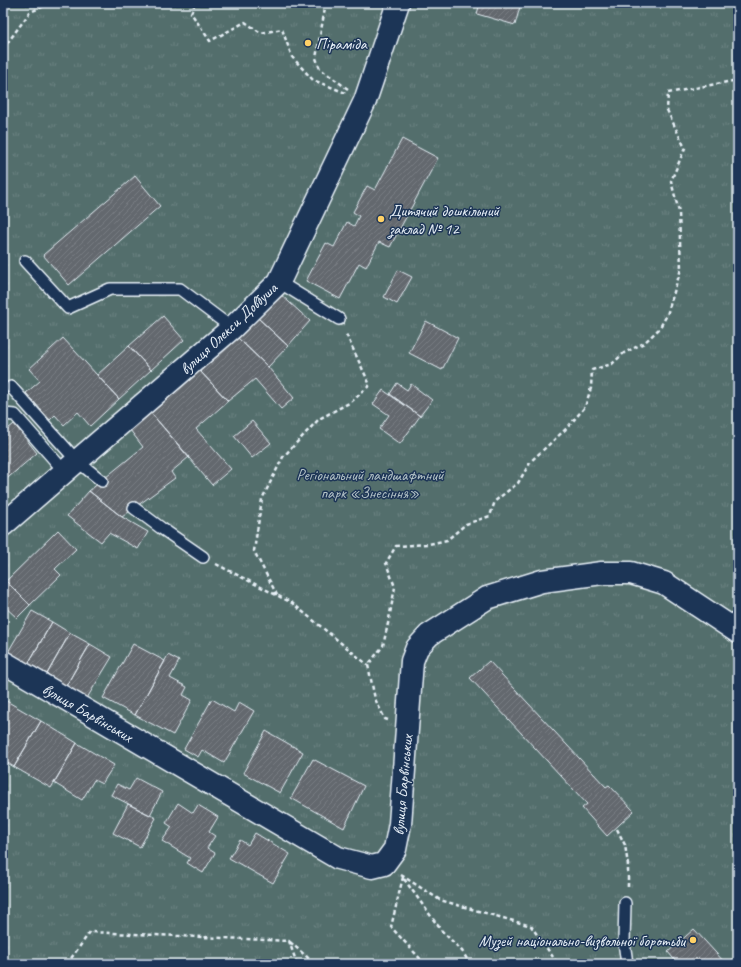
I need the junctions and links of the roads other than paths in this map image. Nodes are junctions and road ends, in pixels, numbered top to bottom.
1 (398, 3) edge
2 (25, 261) dead end
3 (279, 282) junction
4 (339, 319) road end
5 (232, 328) junction
6 (12, 386) dead end
7 (3, 414) edge
8 (71, 466) junction
9 (102, 481) dead end
10 (134, 508) dead end
11 (3, 525) edge
12 (203, 557) road end
13 (738, 632) edge
14 (3, 662) edge
15 (625, 903) road end
16 (627, 964) edge

1 - 3 street, вулиця Олекси Довбуша
2 - 5 lane
3 - 4 lane
3 - 5 street, вулиця Олекси Довбуша
5 - 8 street, вулиця Олекси Довбуша
6 - 8 lane
7 - 8 lane
8 - 9 lane
8 - 11 street, вулиця Олекси Довбуша
10 - 12 lane
13 - 14 street, вулиця Барвінських
15 - 16 lane

